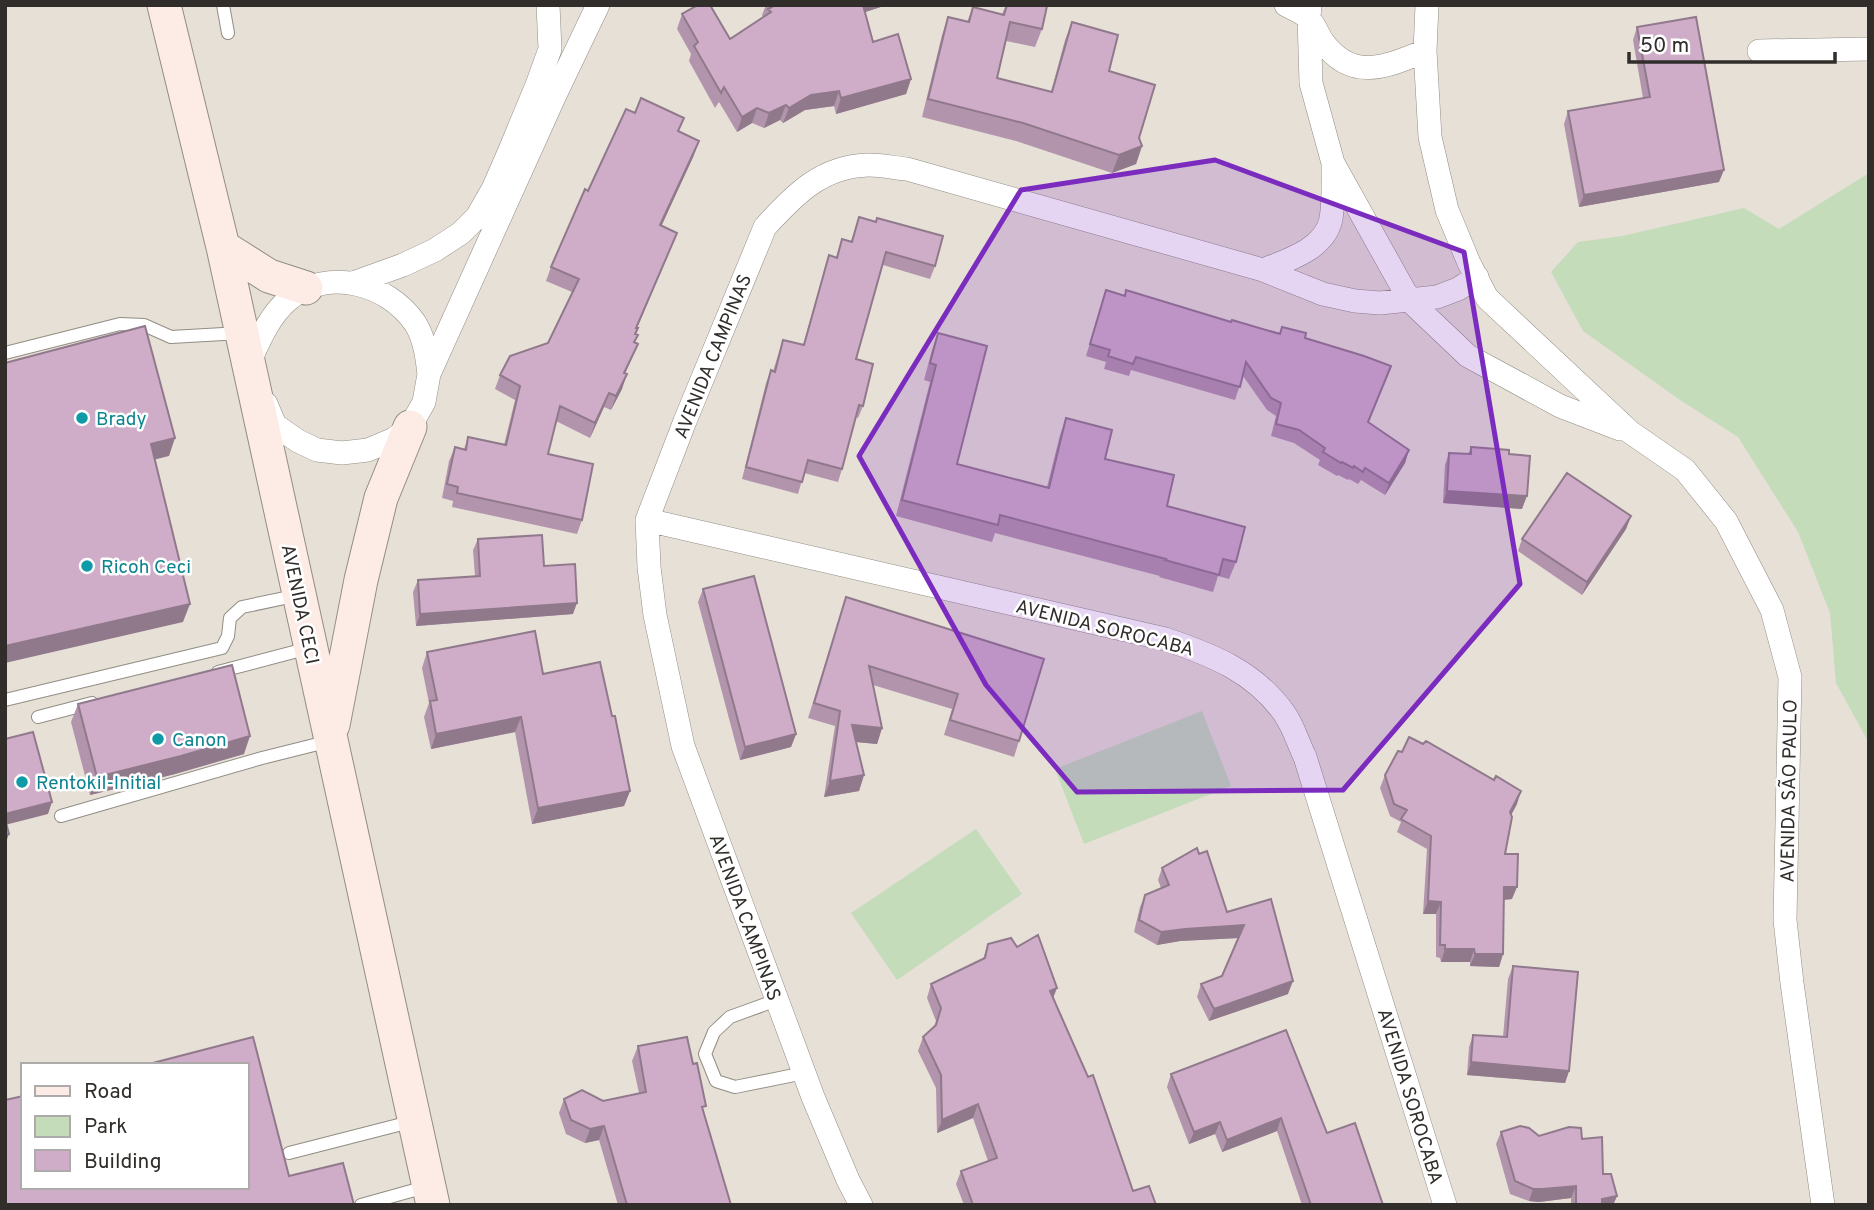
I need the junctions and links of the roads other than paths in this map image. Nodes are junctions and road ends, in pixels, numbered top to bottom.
1 (164, 5) edge
2 (222, 5) edge
3 (548, 5) edge
4 (598, 5) edge
5 (1286, 5) edge
6 (1427, 5) edge
7 (1309, 11) edge
8 (228, 33) dead end
9 (1869, 49) edge
10 (1425, 51) junction
11 (1759, 51) dead end
12 (1333, 163) junction
13 (223, 247) junction
14 (1263, 270) junction
15 (1477, 277) junction
16 (353, 283) junction
17 (306, 288) junction
18 (1410, 301) junction
19 (245, 348) junction
20 (5, 353) edge
21 (429, 374) junction
22 (410, 427) junction
23 (1630, 432) junction
24 (647, 520) junction
25 (299, 594) junction
26 (311, 648) junction
27 (212, 673) edge
28 (5, 700) edge
29 (105, 700) edge
30 (38, 717) dead end
31 (331, 739) junction
32 (61, 816) dead end
33 (777, 1000) junction
34 (804, 1073) junction
35 (415, 1121) junction
36 (289, 1153) dead end
37 (431, 1195) edge
38 (361, 1205) edge
39 (861, 1205) edge
40 (1445, 1205) edge
41 (1823, 1205) edge

1 - 13 main road, AVENIDA CECI
2 - 8 lane
3 - 16 street
4 - 21 street
5 - 7 street
6 - 10 street, AVENIDA SÃO PAULO
7 - 10 street
7 - 12 street, AVENIDA SÃO PAULO
9 - 11 street
10 - 15 street, AVENIDA SÃO PAULO
12 - 14 street
12 - 18 street, AVENIDA SÃO PAULO
13 - 17 main road
13 - 19 main road, AVENIDA CECI
14 - 18 street, AVENIDA CAMPINAS
14 - 24 street, AVENIDA CAMPINAS
15 - 18 street, AVENIDA CAMPINAS
15 - 23 street, AVENIDA SÃO PAULO
16 - 17 street
16 - 21 street
17 - 19 street
18 - 23 street, AVENIDA SÃO PAULO
19 - 20 lane
19 - 22 street
19 - 25 main road, AVENIDA CECI
21 - 22 street
22 - 31 main road
23 - 41 street, AVENIDA SÃO PAULO
24 - 33 street, AVENIDA CAMPINAS
24 - 40 street, AVENIDA SOROCABA
25 - 26 main road, AVENIDA CECI
25 - 28 lane
26 - 27 lane
26 - 31 main road, AVENIDA CECI
29 - 30 lane
31 - 32 lane
31 - 35 main road, AVENIDA CECI
33 - 34 street, AVENIDA CAMPINAS
33 - 34 lane
34 - 39 street, AVENIDA CAMPINAS
35 - 36 lane
35 - 37 main road, AVENIDA CECI
37 - 38 lane

